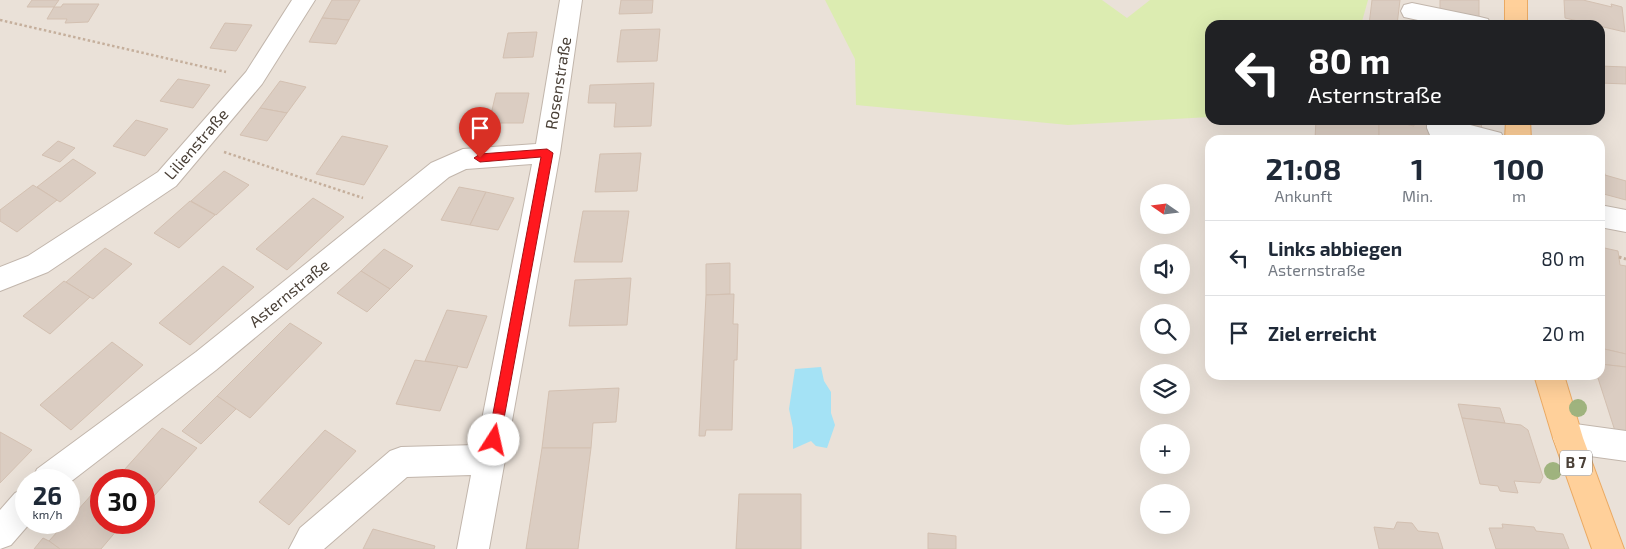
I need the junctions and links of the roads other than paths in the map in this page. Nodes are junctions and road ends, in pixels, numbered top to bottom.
1 (304, 0) edge
2 (571, 0) edge
3 (1516, 0) edge
4 (1412, 11) dead end
5 (1456, 20) edge
6 (1516, 20) edge
7 (1440, 125) edge
8 (1470, 135) edge
9 (547, 153) junction
10 (1605, 217) edge
11 (1626, 221) edge
12 (0, 279) edge
13 (1551, 380) edge
14 (1568, 438) junction
15 (1626, 446) edge
16 (490, 459) junction
17 (63, 469) edge
18 (15, 517) edge
19 (0, 534) edge
20 (305, 549) edge
21 (473, 549) edge
22 (1608, 549) edge

1 - 12 street, Lilienstraße
2 - 9 street, Rosenstraße
3 - 6 main road
4 - 5 street
7 - 8 street
9 - 16 street, Rosenstraße
9 - 17 street, Asternstraße
10 - 11 street
13 - 14 main road, B 7
14 - 15 street
14 - 22 main road, B 7
16 - 20 street
16 - 21 street, Rosenstraße
18 - 19 street

